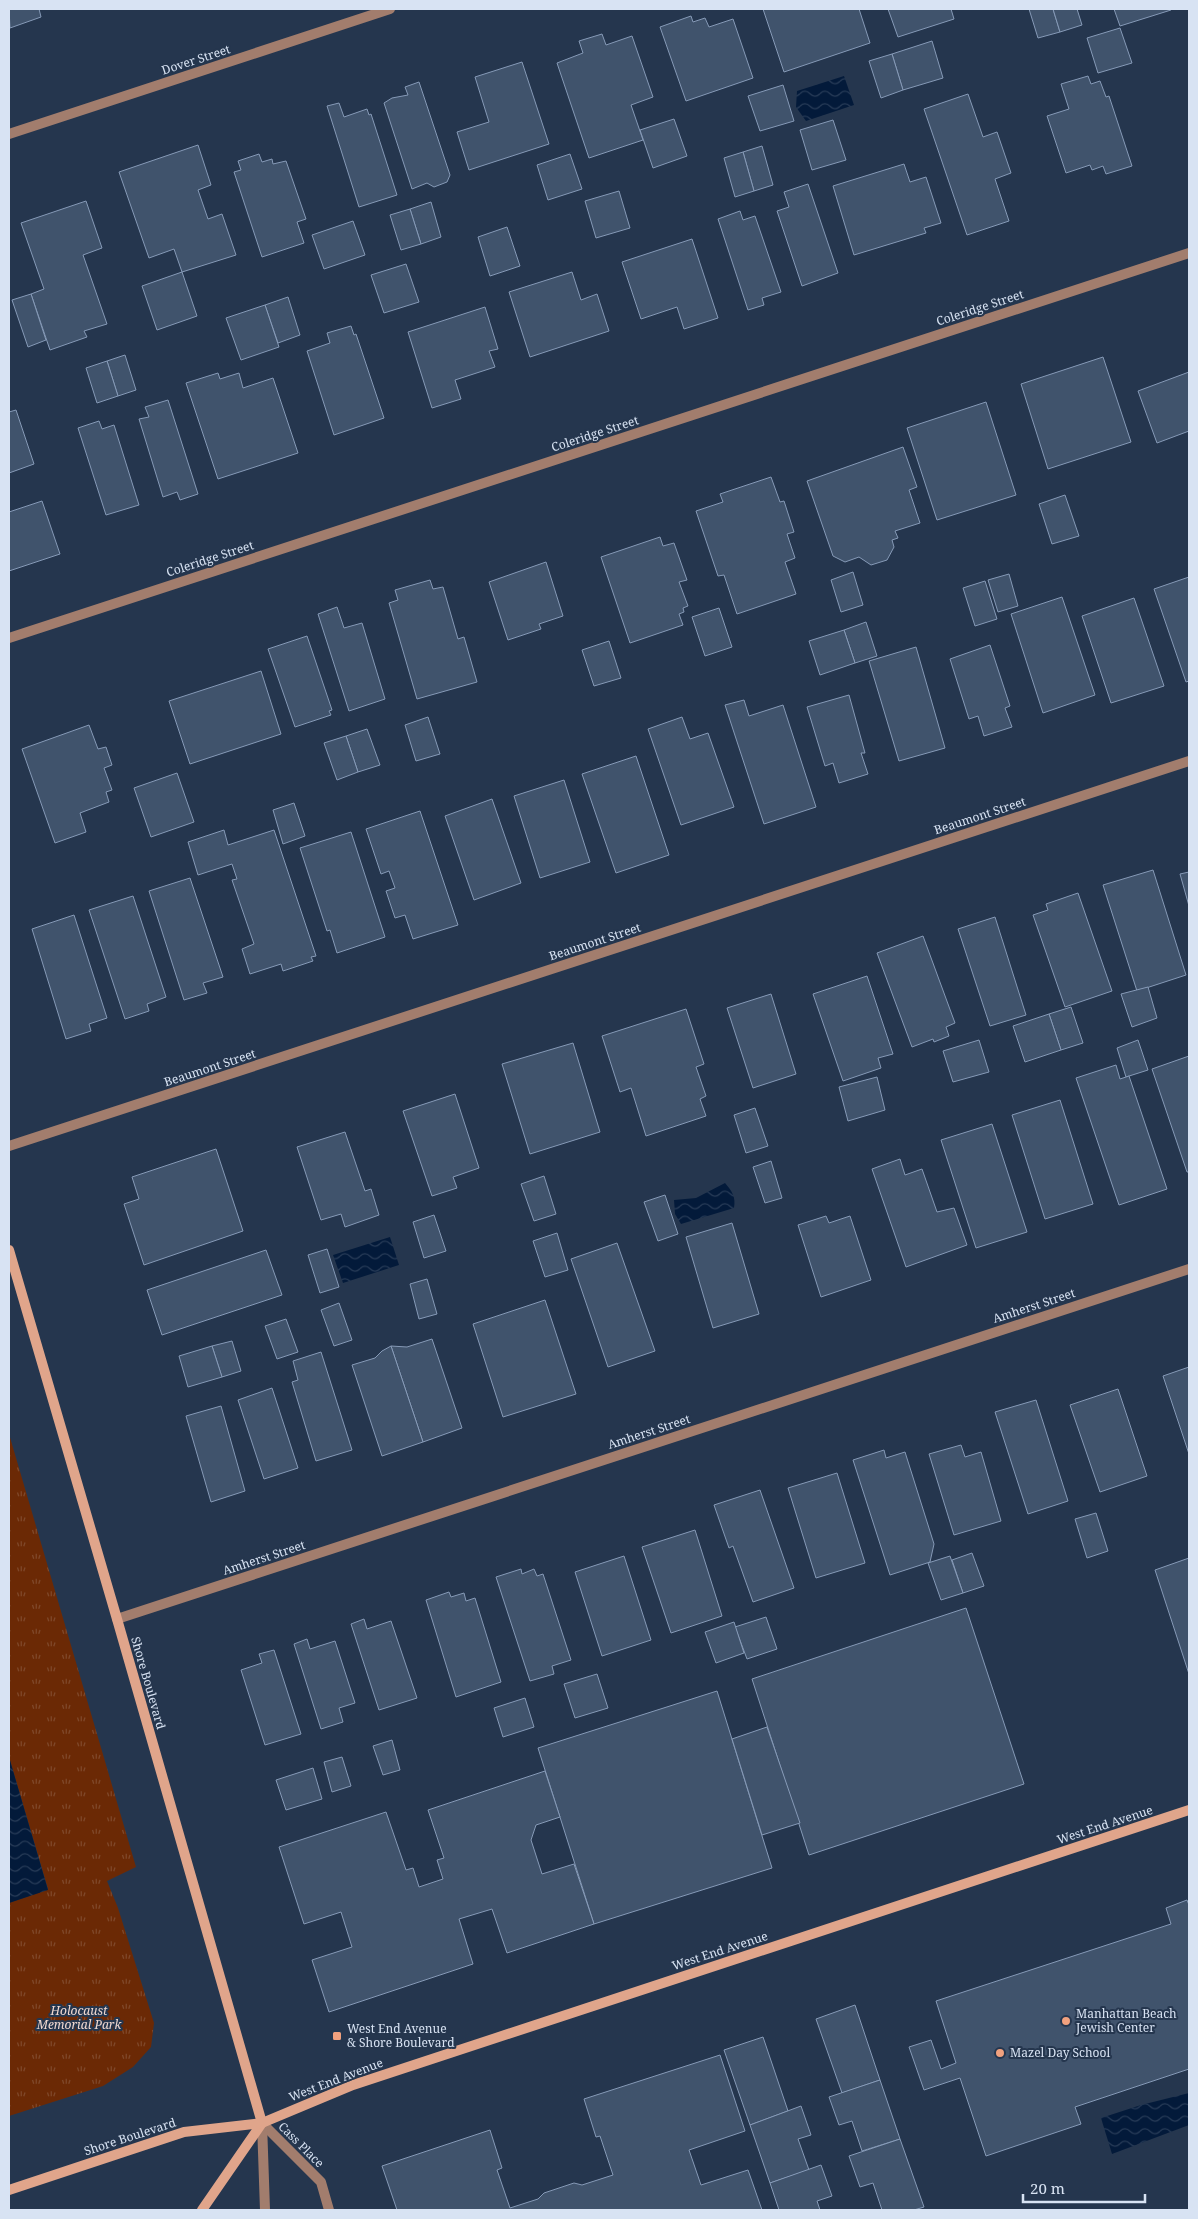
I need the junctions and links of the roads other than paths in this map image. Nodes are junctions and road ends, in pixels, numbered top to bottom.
1 (390, 9) edge
2 (9, 134) edge
3 (1189, 253) edge
4 (9, 638) edge
5 (1189, 761) edge
6 (9, 1146) edge
7 (9, 1250) edge
8 (1189, 1269) edge
9 (118, 1619) junction
10 (1189, 1810) edge
11 (262, 2123) junction
12 (9, 2190) edge
13 (202, 2210) edge
14 (265, 2210) edge
15 (328, 2210) edge

1 - 2 street, Dover Street
3 - 4 street, Coleridge Street
5 - 6 street, Beaumont Street
7 - 9 main road, Shore Boulevard
8 - 9 street, Amherst Street
9 - 11 main road, Shore Boulevard
10 - 11 main road, West End Avenue
11 - 12 main road, Shore Boulevard
11 - 13 main road
11 - 14 street, Cass Place
11 - 15 street, Cass Place

